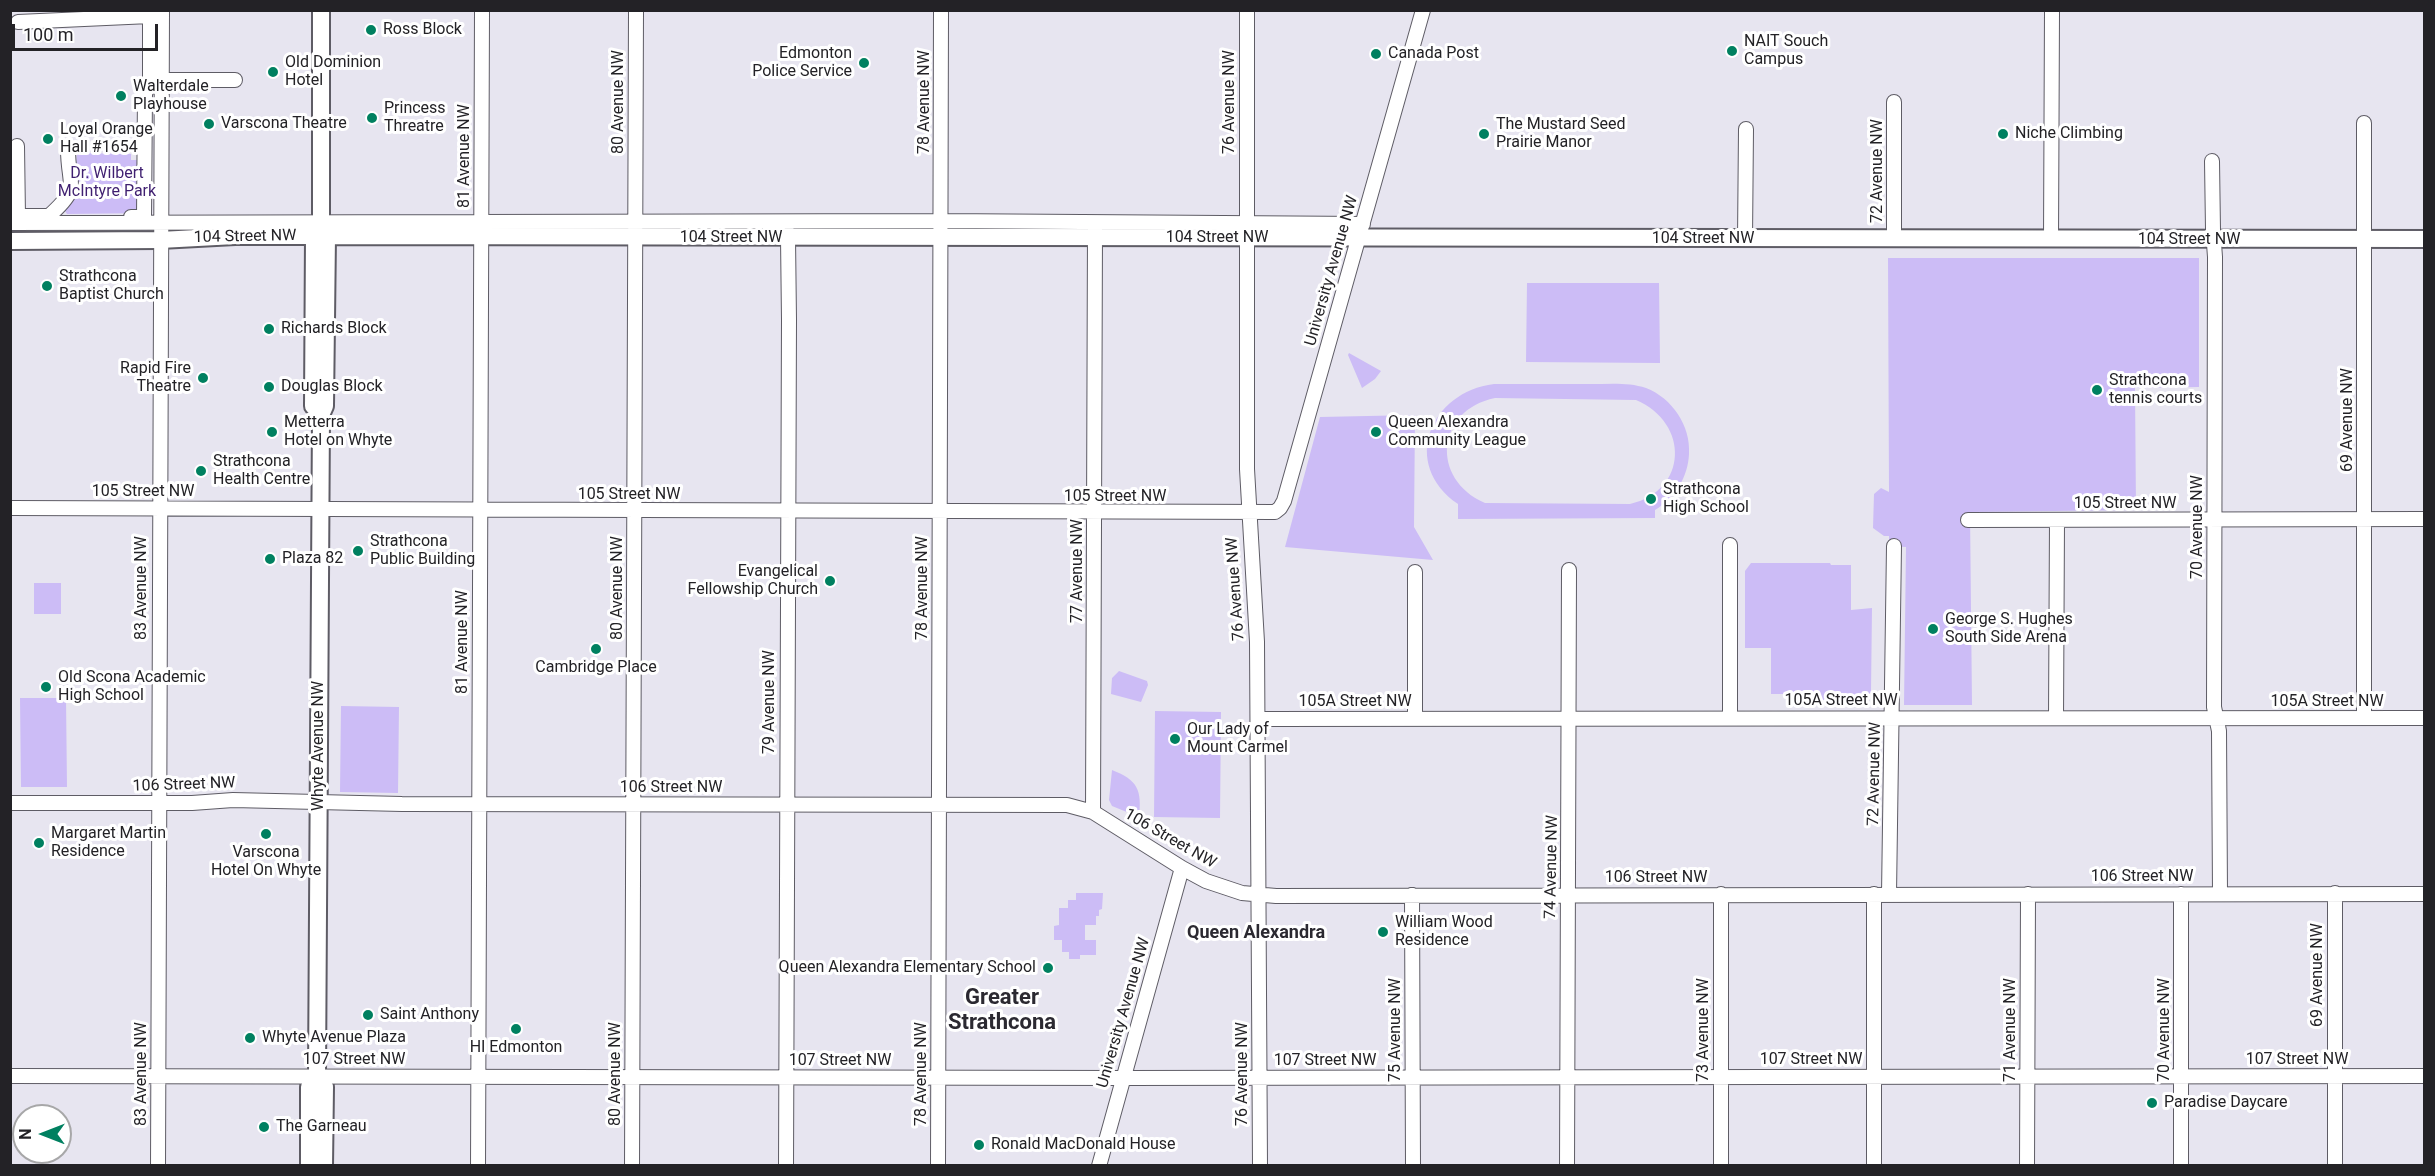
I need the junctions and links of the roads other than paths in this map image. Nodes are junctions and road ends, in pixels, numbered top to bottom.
1 (162, 10) edge
2 (321, 10) edge
3 (482, 10) edge
4 (636, 10) edge
5 (941, 10) edge
6 (1247, 10) edge
7 (1423, 10) edge
8 (2052, 10) edge
9 (18, 22) dead end
10 (156, 80) junction
11 (235, 80) dead end
12 (1894, 102) dead end
13 (2364, 123) dead end
14 (1746, 129) dead end
15 (17, 146) dead end
16 (68, 149) dead end
17 (2212, 161) dead end
18 (49, 216) junction
19 (10, 223) edge
20 (161, 223) junction
21 (482, 229) junction
22 (941, 229) junction
23 (635, 230) junction
24 (787, 230) junction
25 (1095, 230) junction
26 (1246, 230) junction
27 (321, 231) junction
28 (1360, 232) junction
29 (1745, 239) junction
30 (1894, 239) junction
31 (2051, 239) junction
32 (2365, 239) junction
33 (2424, 239) edge
34 (160, 240) junction
35 (2215, 240) junction
36 (10, 241) edge
37 (10, 508) edge
38 (159, 509) junction
39 (320, 510) junction
40 (480, 510) junction
41 (634, 511) junction
42 (788, 512) junction
43 (940, 512) junction
44 (1094, 513) junction
45 (1248, 513) junction
46 (2365, 519) junction
47 (2424, 519) edge
48 (1968, 520) dead end
49 (2056, 520) junction
50 (2214, 520) junction
51 (1730, 545) dead end
52 (1894, 546) dead end
53 (1569, 570) dead end
54 (1415, 572) dead end
55 (1258, 718) junction
56 (1414, 718) junction
57 (1569, 718) junction
58 (1730, 718) junction
59 (1892, 718) junction
60 (2056, 718) junction
61 (2216, 718) junction
62 (2364, 718) junction
63 (2424, 718) edge
64 (319, 802) junction
65 (10, 803) edge
66 (158, 803) junction
67 (633, 804) junction
68 (479, 805) junction
69 (786, 805) junction
70 (939, 806) junction
71 (1093, 812) junction
72 (1182, 868) junction
73 (2335, 893) junction
74 (1721, 894) junction
75 (1874, 894) junction
76 (1889, 894) junction
77 (2028, 894) junction
78 (2181, 894) junction
79 (2220, 894) junction
80 (2424, 894) edge
81 (1258, 895) junction
82 (1412, 895) junction
83 (1568, 895) junction
84 (10, 1076) edge
85 (158, 1076) junction
86 (317, 1076) junction
87 (478, 1076) junction
88 (2027, 1076) junction
89 (2181, 1076) junction
90 (2335, 1076) junction
91 (2424, 1076) edge
92 (633, 1077) junction
93 (786, 1077) junction
94 (1413, 1077) junction
95 (1567, 1077) junction
96 (1721, 1077) junction
97 (1874, 1077) junction
98 (939, 1078) junction
99 (1123, 1078) junction
100 (1260, 1078) junction
101 (158, 1166) edge
102 (309, 1166) edge
103 (324, 1166) edge
104 (478, 1166) edge
105 (632, 1166) edge
106 (786, 1166) edge
107 (938, 1166) edge
108 (1099, 1166) edge
109 (1260, 1166) edge
110 (1413, 1166) edge
111 (1567, 1166) edge
112 (1721, 1166) edge
113 (1874, 1166) edge
114 (2027, 1166) edge
115 (2181, 1166) edge
116 (2335, 1166) edge

1 - 10 street, 83 Avenue NW
2 - 27 main road, Whyte Avenue NW
3 - 21 street, 81 Avenue NW
4 - 23 street, 80 Avenue NW
5 - 22 street, 78 Avenue NW
6 - 26 street, 76 Avenue NW
7 - 28 street, University Avenue NW
8 - 31 street
9 - 10 street
10 - 11 street
10 - 18 street
10 - 20 street, 83 Avenue NW
12 - 30 street, 72 Avenue NW
13 - 32 street, 69 Avenue NW
14 - 29 street
15 - 18 street
16 - 18 street
17 - 35 street, 70 Avenue NW
19 - 20 street, 104 Street NW
20 - 27 street, 104 Street NW
20 - 34 street, 83 Avenue NW
21 - 23 main road, 104 Street NW
21 - 27 main road, 104 Street NW
21 - 40 street, 81 Avenue NW
22 - 24 main road, 104 Street NW
22 - 25 main road, 104 Street NW
22 - 43 street, 78 Avenue NW
23 - 24 main road, 104 Street NW
23 - 41 street, 80 Avenue NW
24 - 42 street, 79 Avenue NW
25 - 26 main road, 104 Street NW
25 - 44 street, 77 Avenue NW
26 - 28 main road, 104 Street NW
26 - 45 street, 76 Avenue NW
27 - 34 main road, 104 Street NW
27 - 39 main road, Whyte Avenue NW
28 - 29 main road, 104 Street NW
28 - 45 street, University Avenue NW
29 - 30 main road, 104 Street NW
30 - 31 main road, 104 Street NW
31 - 35 main road, 104 Street NW
32 - 33 main road, 104 Street NW
32 - 35 main road, 104 Street NW
32 - 46 street, 69 Avenue NW
34 - 36 main road, 104 Street NW
34 - 38 street, 83 Avenue NW
35 - 50 street, 70 Avenue NW
37 - 38 street, 105 Street NW
38 - 39 street, 105 Street NW
38 - 66 street, 83 Avenue NW
39 - 40 street, 105 Street NW
39 - 64 main road, Whyte Avenue NW
40 - 41 street, 105 Street NW
40 - 68 street, 81 Avenue NW
41 - 42 street, 105 Street NW
41 - 67 street, 80 Avenue NW
42 - 43 street, 105 Street NW
42 - 69 street, 79 Avenue NW
43 - 44 street, 105 Street NW
43 - 70 street, 78 Avenue NW
44 - 45 street, 105 Street NW
44 - 71 street, 77 Avenue NW
45 - 55 street, 76 Avenue NW
46 - 47 street, 105 Street NW
46 - 50 street, 105 Street NW
46 - 62 street, 69 Avenue NW
48 - 49 street, 105 Street NW
49 - 50 street, 105 Street NW
49 - 60 street
50 - 61 street, 70 Avenue NW
51 - 58 street
52 - 59 street, 72 Avenue NW
53 - 57 street, 74 Avenue NW
54 - 56 street
55 - 56 street, 105A Street NW
55 - 81 street, 76 Avenue NW
56 - 57 street, 105A Street NW
57 - 58 street, 105A Street NW
57 - 83 street, 74 Avenue NW
58 - 59 street, 105A Street NW
59 - 60 street, 105A Street NW
59 - 76 street, 72 Avenue NW
60 - 61 street, 105A Street NW
61 - 62 street, 105A Street NW
61 - 79 street, 70 Avenue NW
62 - 63 street, 105A Street NW
64 - 66 street, 106 Street NW
64 - 68 street, 106 Street NW
64 - 86 main road, Whyte Avenue NW
65 - 66 street, 106 Street NW
66 - 85 street, 83 Avenue NW
67 - 68 street, 106 Street NW
67 - 69 street, 106 Street NW
67 - 92 street, 80 Avenue NW
68 - 87 street, 81 Avenue NW
69 - 70 street, 106 Street NW
69 - 93 street, 79 Avenue NW
70 - 71 street, 106 Street NW
70 - 98 street, 78 Avenue NW
71 - 72 street, 106 Street NW
72 - 81 street, 106 Street NW
72 - 99 street, University Avenue NW
73 - 79 street, 106 Street NW
73 - 80 street, 106 Street NW
73 - 90 street, 69 Avenue NW
74 - 75 street, 106 Street NW
74 - 83 street, 106 Street NW
74 - 96 street, 73 Avenue NW
75 - 76 street, 106 Street NW
75 - 97 street
76 - 77 street, 106 Street NW
77 - 78 street, 106 Street NW
77 - 88 street, 71 Avenue NW
78 - 79 street, 106 Street NW
78 - 89 street, 70 Avenue NW
81 - 82 street, 106 Street NW
81 - 100 street, 76 Avenue NW
82 - 83 street, 106 Street NW
82 - 94 street, 75 Avenue NW
83 - 95 street, 74 Avenue NW
84 - 85 street, 107 Street NW
85 - 86 street, 107 Street NW
85 - 101 street, 83 Avenue NW
86 - 87 street, 107 Street NW
86 - 102 main road, Whyte Avenue NW
86 - 103 main road, Whyte Avenue NW
87 - 92 street, 107 Street NW
87 - 104 street, 81 Avenue NW
88 - 89 street, 107 Street NW
88 - 97 street, 107 Street NW
88 - 114 street, 71 Avenue NW
89 - 90 street, 107 Street NW
89 - 115 street, 70 Avenue NW
90 - 91 street, 107 Street NW
90 - 116 street, 69 Avenue NW
92 - 93 street, 107 Street NW
92 - 105 street, 80 Avenue NW
93 - 98 street, 107 Street NW
93 - 106 street, 79 Avenue NW
94 - 95 street, 107 Street NW
94 - 100 street, 107 Street NW
94 - 110 street, 75 Avenue NW
95 - 96 street, 107 Street NW
95 - 111 street, 74 Avenue NW
96 - 97 street, 107 Street NW
96 - 112 street, 73 Avenue NW
97 - 113 street
98 - 99 street, 107 Street NW
98 - 107 street, 78 Avenue NW
99 - 100 street, 107 Street NW
99 - 108 street, University Avenue NW
100 - 109 street, 76 Avenue NW

